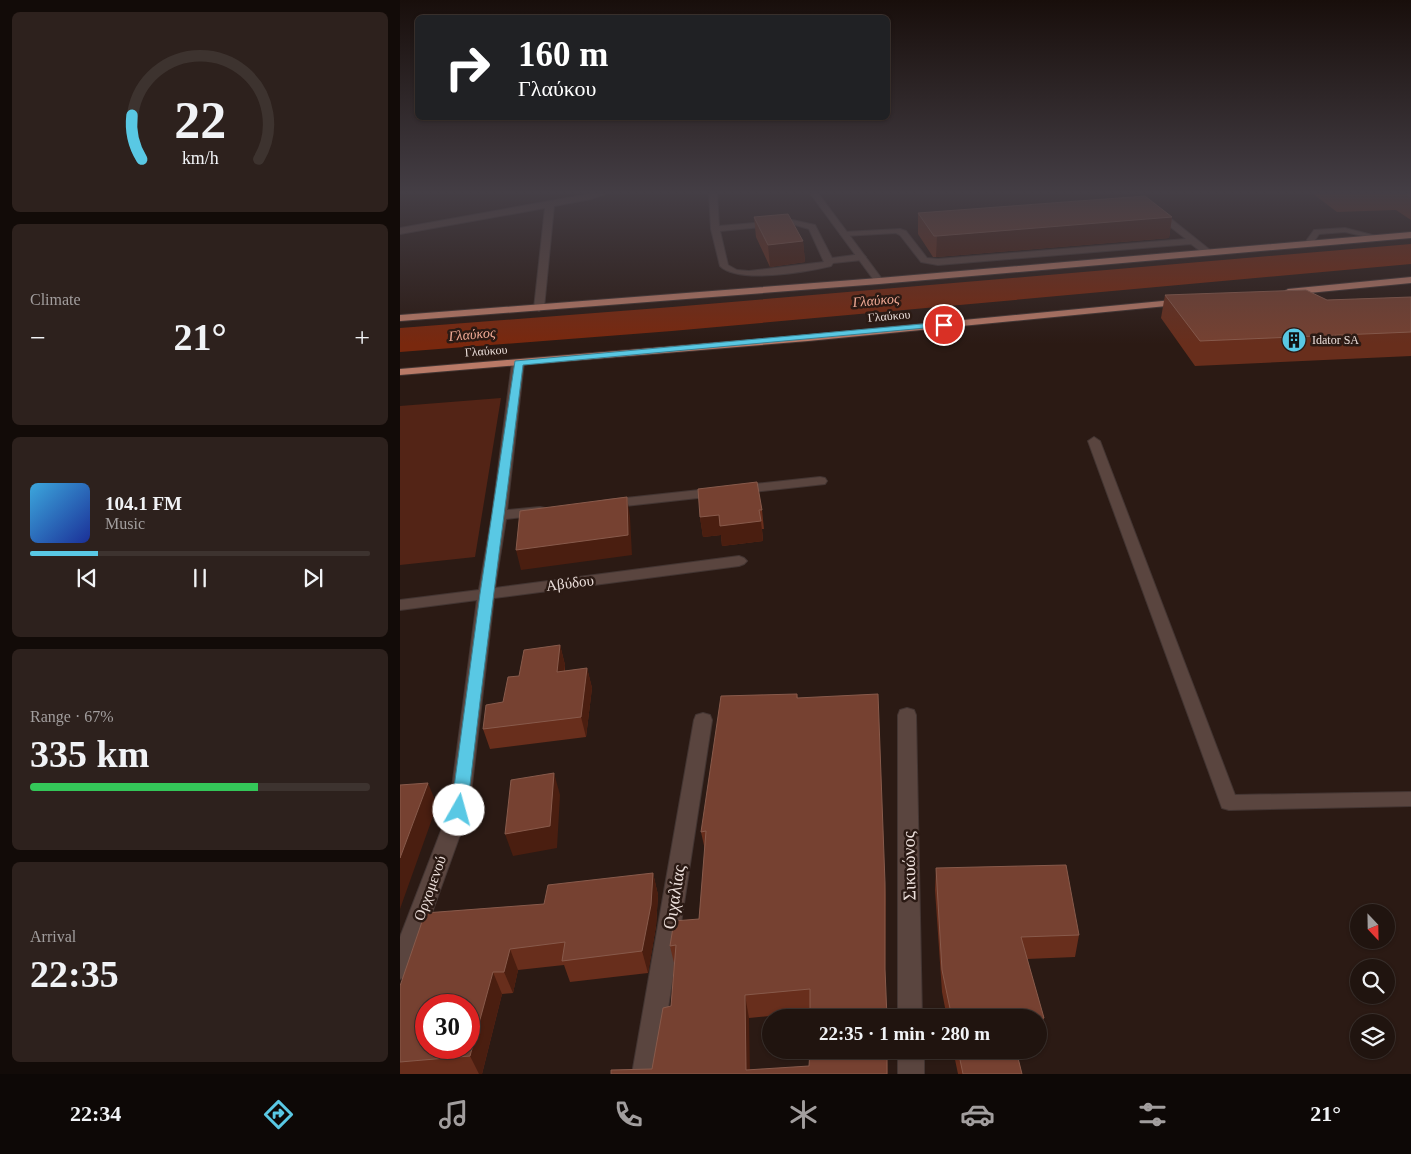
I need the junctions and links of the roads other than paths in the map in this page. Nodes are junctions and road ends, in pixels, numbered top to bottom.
1 (546, 243) edge
2 (718, 243) edge
3 (820, 243) edge
4 (851, 243) edge
5 (910, 243) edge
6 (1167, 243) edge
7 (1196, 243) edge
8 (1319, 243) edge
9 (1207, 252) junction
10 (862, 258) junction
11 (829, 261) junction
12 (1411, 280) edge
13 (879, 281) junction
14 (1272, 293) edge
15 (1193, 301) edge
16 (539, 308) junction
17 (400, 318) edge
18 (518, 362) junction
19 (400, 372) edge
20 (1094, 441) dead end
21 (820, 481) dead end
22 (596, 505) edge
23 (557, 509) edge
24 (499, 515) junction
25 (739, 562) dead end
26 (486, 594) junction
27 (400, 604) edge
28 (907, 715) dead end
29 (703, 720) dead end
30 (1411, 798) edge
31 (400, 968) edge
32 (910, 1009) edge
33 (911, 1059) edge
34 (645, 1074) edge
35 (911, 1074) edge

1 - 16 street
2 - 11 lane
3 - 11 lane
4 - 10 street
5 - 6 lane
7 - 9 lane
8 - 9 main road
9 - 13 main road
10 - 11 lane
10 - 13 street
12 - 14 main road
13 - 16 main road
15 - 18 main road, Γλαύκου
16 - 17 main road
18 - 19 main road, Γλαύκου
18 - 24 street, Ορχομενού
20 - 30 lane
21 - 22 street
23 - 24 street
24 - 26 street, Ορχομενού
25 - 26 street, Αβύδου
26 - 27 street, Αβύδου
26 - 31 street, Ορχομενού
28 - 32 street, Σικυώνος
29 - 34 street, Οιχαλίας
33 - 35 street

